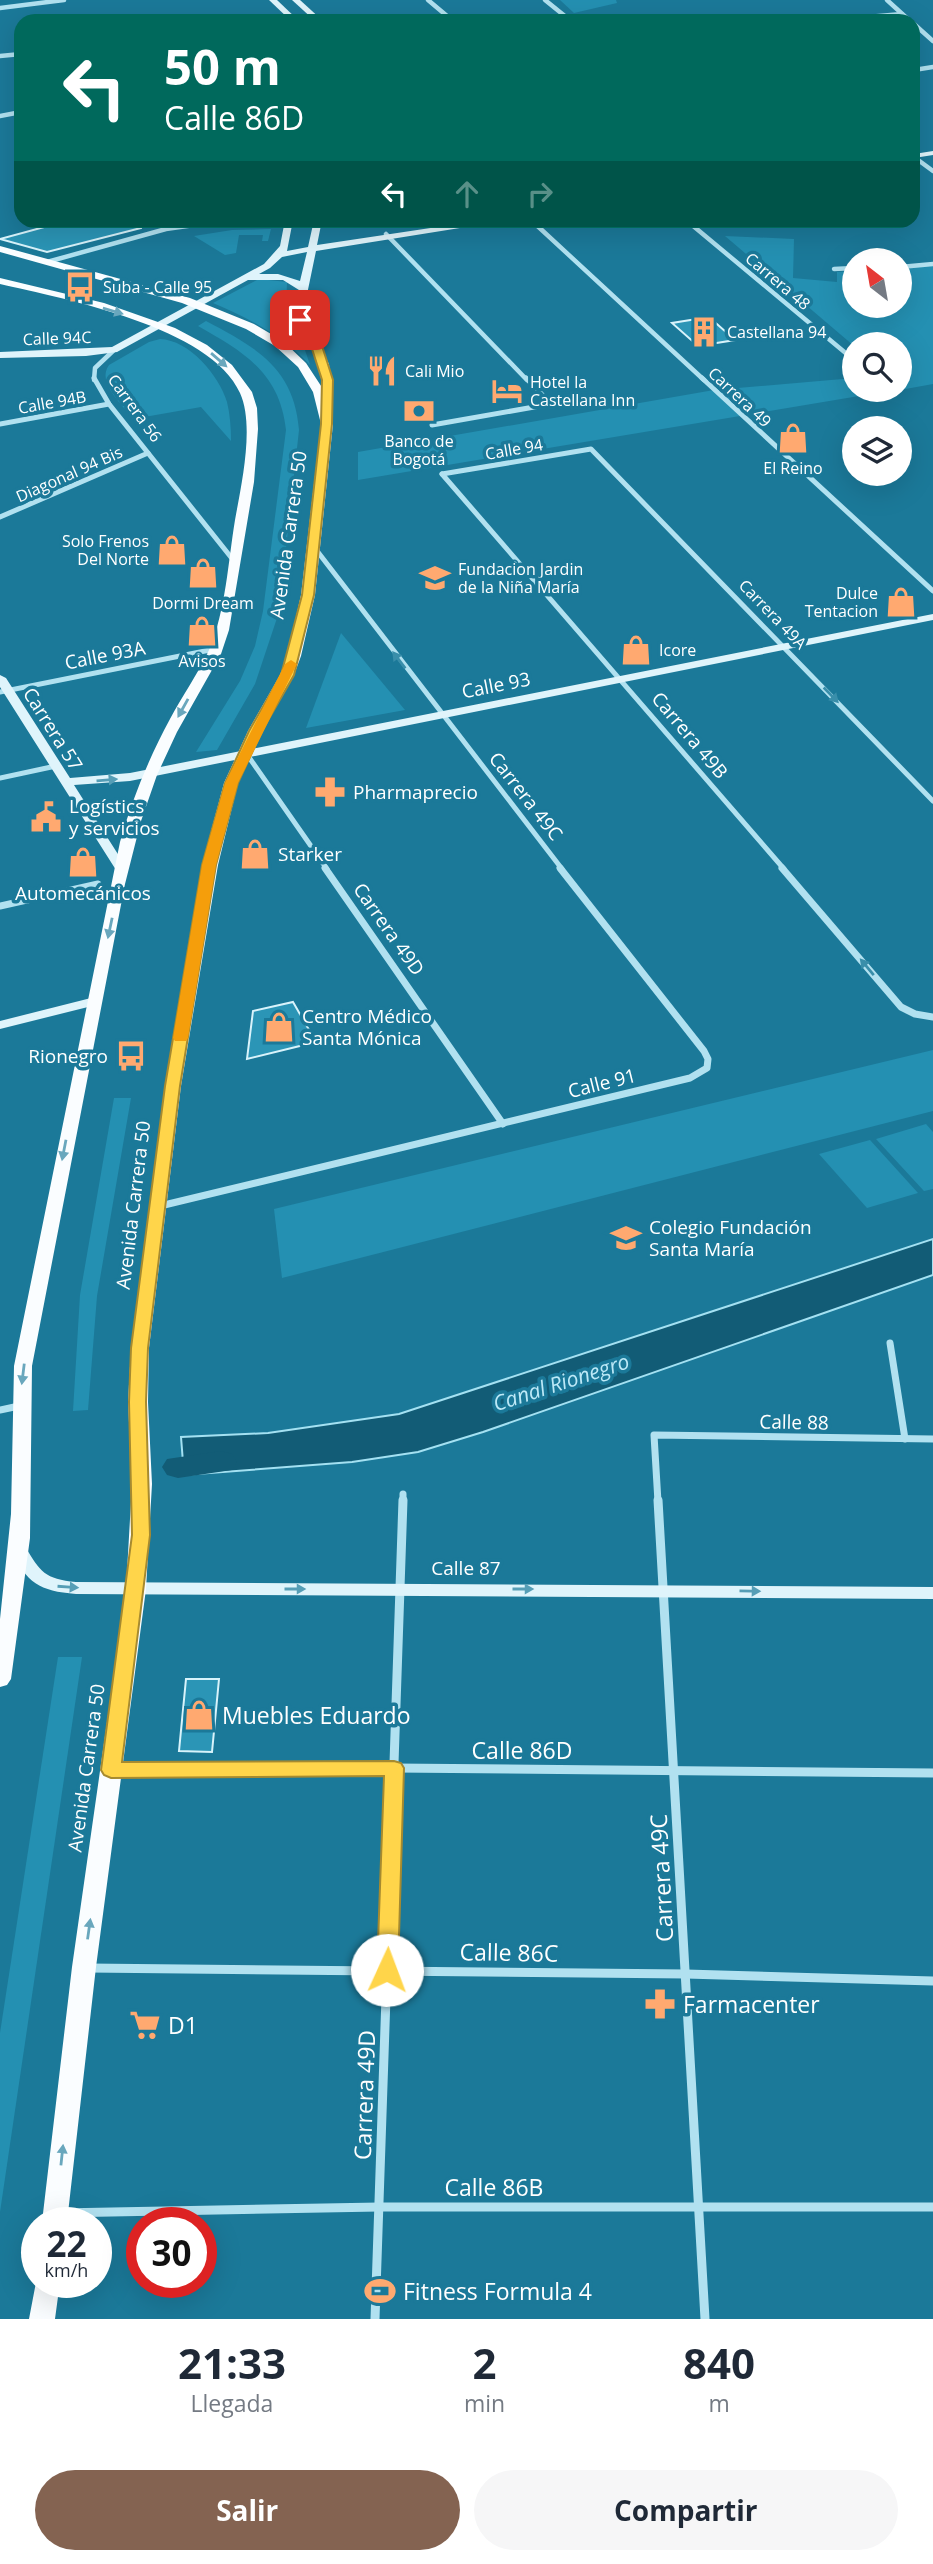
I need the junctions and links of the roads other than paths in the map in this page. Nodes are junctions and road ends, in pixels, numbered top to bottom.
1 (65, 0) edge
2 (273, 0) edge
3 (296, 0) edge
4 (428, 0) edge
5 (545, 0) edge
6 (887, 0) edge
7 (0, 8) edge
8 (288, 14) edge
9 (311, 14) edge
10 (445, 14) edge
11 (562, 14) edge
12 (902, 14) edge
13 (171, 228) edge
14 (288, 228) edge
15 (317, 228) edge
16 (431, 228) edge
17 (447, 228) edge
18 (540, 228) edge
19 (696, 228) edge
20 (388, 236) junction
21 (313, 247) junction
22 (0, 249) edge
23 (282, 254) junction
24 (47, 262) junction
25 (933, 264) edge
26 (912, 266) edge
27 (834, 269) dead end
28 (842, 269) edge
29 (243, 279) junction
30 (0, 281) edge
31 (302, 288) junction
32 (199, 304) junction
33 (161, 325) junction
34 (114, 350) junction
35 (842, 350) edge
36 (0, 355) edge
37 (109, 404) junction
38 (325, 409) junction
39 (0, 424) edge
40 (432, 425) dead end
41 (591, 449) joint
42 (148, 453) junction
43 (442, 474) joint
44 (0, 517) edge
45 (314, 547) junction
46 (234, 561) junction
47 (933, 592) edge
48 (933, 617) edge
49 (784, 646) junction
50 (216, 648) junction
51 (0, 678) edge
52 (621, 678) junction
53 (4, 691) edge
54 (440, 714) junction
55 (246, 753) junction
56 (56, 766) junction
57 (149, 773) junction
58 (0, 778) edge
59 (65, 782) junction
60 (933, 801) edge
61 (122, 870) junction
62 (98, 884) dead end
63 (0, 906) edge
64 (94, 1001) junction
65 (933, 1017) edge
66 (0, 1025) edge
67 (707, 1068) joint
68 (503, 1124) junction
69 (158, 1206) junction
70 (890, 1343) dead end
71 (19, 1406) junction
72 (0, 1410) edge
73 (654, 1435) joint
74 (905, 1439) junction
75 (933, 1439) edge
76 (404, 1494) dead end
77 (19, 1549) junction
78 (136, 1589) junction
79 (401, 1589) junction
80 (663, 1590) junction
81 (933, 1593) edge
82 (0, 1679) edge
83 (394, 1768) junction
84 (111, 1770) junction
85 (674, 1770) junction
86 (933, 1773) edge
87 (84, 1968) junction
88 (387, 1970) junction
89 (686, 1974) junction
90 (933, 1981) edge
91 (699, 2206) junction
92 (56, 2207) edge
93 (379, 2207) junction
94 (933, 2207) edge
95 (112, 2216) edge
96 (45, 2298) edge
97 (42, 2319) edge
98 (376, 2319) edge
99 (705, 2319) edge

1 - 7 street
2 - 8 street
3 - 9 street
4 - 10 street
5 - 11 street
6 - 12 street
13 - 24 street
14 - 23 street
15 - 21 street, Avenida Carrera 50
16 - 20 street
17 - 20 street
18 - 47 street, Carrera 49
19 - 35 street, Carrera 48
20 - 21 street
20 - 40 street
21 - 23 street
21 - 31 street, Avenida Carrera 50
22 - 24 main road
23 - 29 street
24 - 32 main road
25 - 26 street
27 - 28 street
29 - 31 street
29 - 32 street
30 -> 33 main road
31 - 38 street, Avenida Carrera 50
32 - 33 street, Carrera 56
32 - 38 main road
33 - 34 street, Carrera 56
33 -> 46 main road
34 - 36 street, Calle 94C
34 - 37 street, Carrera 56
37 - 39 street, Calle 94B
37 - 42 street, Carrera 56
38 - 45 main road, Avenida Carrera 50
41 - 43 street, Calle 94
41 - 49 street, Carrera 49A
42 - 44 street, Diagonal 94 Bis
42 - 46 street, Carrera 56
43 - 52 street, Carrera 49B
54 -> 45 street, Carrera 49C
45 - 55 main road, Avenida Carrera 50
46 - 50 main road
48 - 49 street, Calle 93
49 - 52 street, Calle 93
49 -> 60 street, Carrera 49A
50 - 53 street, Calle 93A
50 -> 57 main road
51 - 53 street, Carrera 57
52 - 54 street, Calle 93
65 -> 52 street, Carrera 49B
53 - 56 street, Carrera 57
54 - 55 street, Calle 93
54 - 67 street, Carrera 49C
55 - 57 street, Calle 93
55 - 68 street, Carrera 49D
55 - 69 main road, Avenida Carrera 50
56 - 58 street
56 - 59 street, Carrera 57
59 -> 57 street, Calle 93
57 - 61 main road
59 - 61 street, Carrera 57
61 -> 64 main road
62 - 63 street
64 - 66 street
64 -> 71 main road
67 - 68 street, Calle 91
68 - 69 street, Calle 91
69 - 78 main road, Avenida Carrera 50
70 - 74 street
71 - 72 street
71 - 77 main road
73 - 74 street, Calle 88
73 - 80 street, Carrera 49C
74 - 75 street, Calle 88
76 - 79 street, Carrera 49D
77 -> 78 street, Calle 87
77 - 82 main road
78 -> 79 street, Calle 87
78 - 84 main road, Avenida Carrera 50
79 -> 80 street, Calle 87
79 - 83 street, Carrera 49D
80 -> 81 street, Calle 87
80 - 85 street, Carrera 49C
83 - 84 street, Calle 86D
83 - 85 street, Calle 86D
83 - 88 street, Carrera 49D
87 -> 84 main road, Avenida Carrera 50
85 - 86 street, Calle 86D
85 - 89 street, Carrera 49C
87 - 88 street, Calle 86C
92 -> 87 main road, Avenida Carrera 50
88 - 89 street, Calle 86C
88 - 93 street, Carrera 49D
89 - 90 street, Calle 86C
89 - 91 street, Carrera 49C
91 - 93 street, Calle 86B
91 - 94 street, Calle 86B
91 - 99 street, Carrera 49C
93 - 95 street, Calle 86B
93 - 98 street, Carrera 49D
96 - 97 main road

